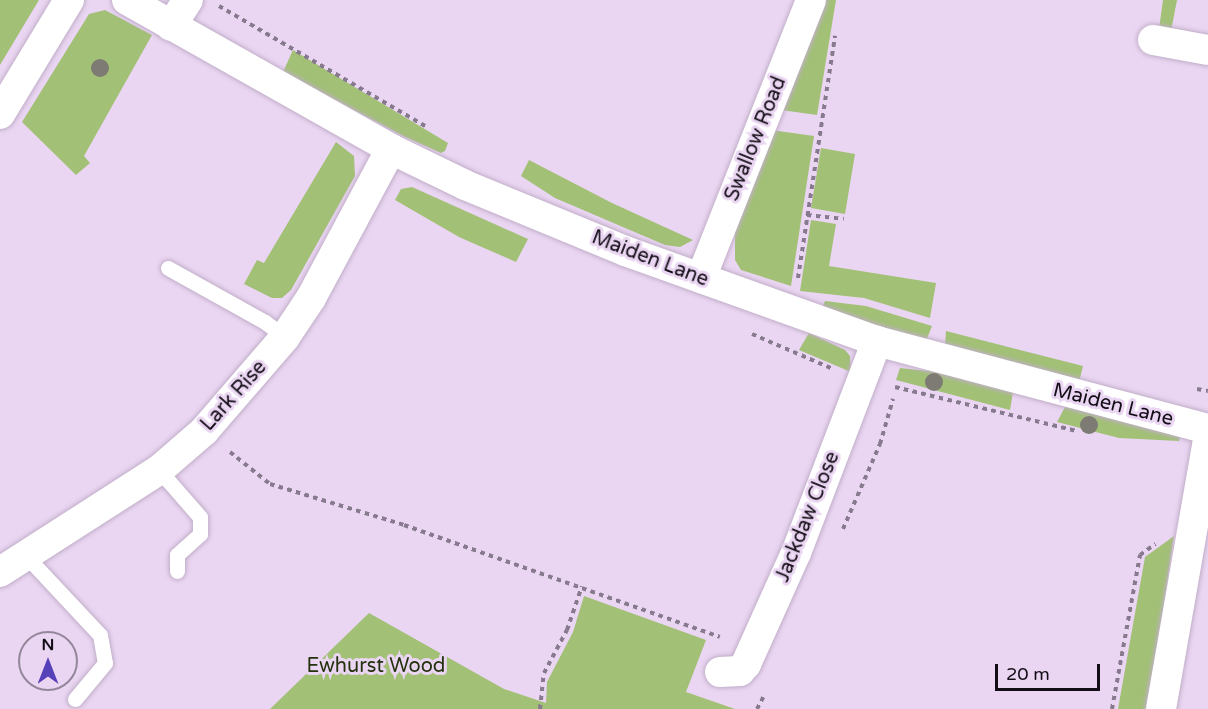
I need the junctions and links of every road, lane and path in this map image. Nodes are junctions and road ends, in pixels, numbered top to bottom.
1 (69, 0) edge
2 (127, 0) edge
3 (188, 0) edge
4 (207, 0) edge
5 (811, 0) edge
6 (171, 26) junction
7 (835, 34) dead end
8 (1153, 40) dead end
9 (1208, 50) edge
10 (0, 114) edge
11 (429, 128) dead end
12 (392, 149) junction
13 (807, 215) junction
14 (844, 219) dead end
15 (168, 268) dead end
16 (701, 278) junction
17 (797, 284) dead end
18 (285, 337) junction
19 (877, 341) junction
20 (1190, 388) dead end
21 (1208, 391) edge
22 (1208, 429) edge
23 (204, 430) junction
24 (1208, 440) edge
25 (159, 470) junction
26 (1165, 536) dead end
27 (27, 557) junction
28 (177, 571) dead end
29 (0, 572) edge
30 (582, 586) junction
31 (720, 672) joint
32 (75, 699) dead end
33 (540, 709) edge
34 (1112, 709) edge
35 (1161, 709) edge

1 - 10 street
2 - 6 street, Maiden Lane
3 - 6 street
4 - 11 path
5 - 16 street, Swallow Road
6 - 12 street, Maiden Lane
7 - 13 path
8 - 9 street
12 - 16 street, Maiden Lane
12 - 18 street, Lark Rise
13 - 14 path
13 - 17 path
15 - 18 lane
16 - 19 street, Maiden Lane
18 - 23 street, Lark Rise
19 - 22 street, Maiden Lane
19 - 31 street, Jackdaw Close
20 - 21 path
23 - 25 street, Lark Rise
23 - 30 path
24 - 35 street
25 - 27 street, Lark Rise
25 - 28 lane
26 - 34 path
27 - 29 street, Lark Rise
27 - 32 lane
30 - 31 path
30 - 33 path

